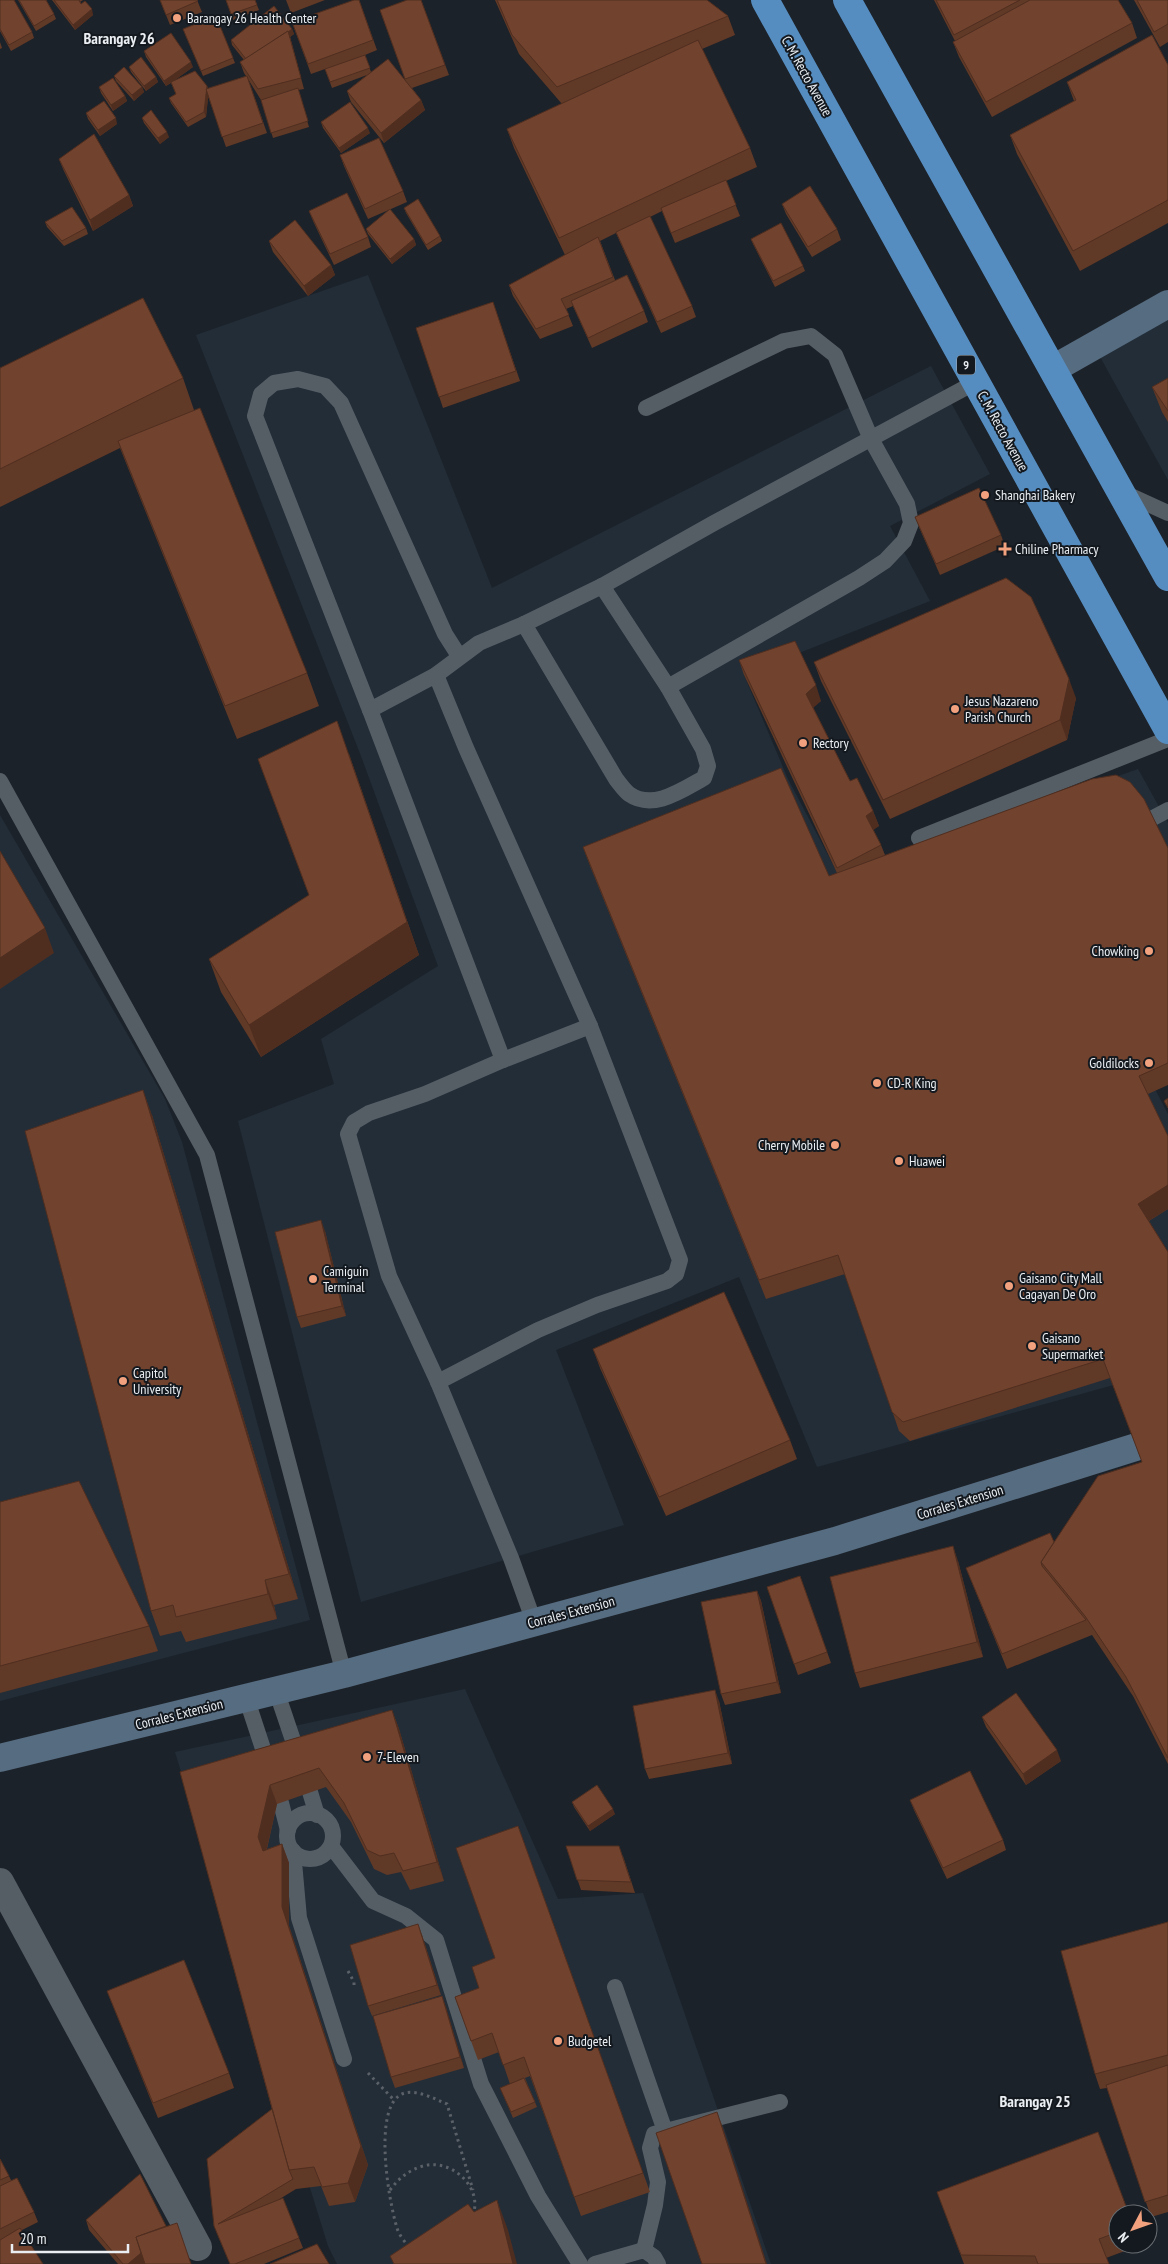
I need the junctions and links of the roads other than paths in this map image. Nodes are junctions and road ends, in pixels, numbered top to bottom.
1 (765, 0) edge
2 (848, 0) edge
3 (1168, 304) edge
4 (1053, 369) junction
5 (976, 382) junction
6 (646, 408) dead end
7 (871, 439) junction
8 (1121, 492) junction
9 (1168, 512) edge
10 (1168, 577) edge
11 (602, 586) junction
12 (524, 624) junction
13 (459, 656) junction
14 (436, 675) junction
15 (668, 686) junction
16 (370, 710) junction
17 (1168, 730) edge
18 (1168, 738) edge
19 (0, 781) edge
20 (1168, 810) edge
21 (1151, 818) edge
22 (920, 838) dead end
23 (590, 1026) junction
24 (503, 1060) junction
25 (438, 1382) junction
26 (1136, 1447) edge
27 (534, 1622) junction
28 (344, 1674) junction
29 (276, 1690) junction
30 (246, 1697) junction
31 (0, 1758) edge
32 (299, 1758) edge
33 (269, 1767) edge
34 (310, 1792) edge
35 (280, 1803) edge
36 (318, 1815) junction
37 (288, 1830) junction
38 (331, 1846) junction
39 (292, 1851) junction
40 (0, 1882) edge
41 (615, 1987) dead end
42 (344, 2059) dead end
43 (780, 2102) dead end
44 (665, 2131) junction
45 (198, 2247) dead end
46 (644, 2250) junction
47 (580, 2264) edge
48 (595, 2264) edge
49 (658, 2264) edge

1 - 5 highway, C. M. Recto Avenue / 9
2 - 4 highway
3 - 4 main road
4 - 8 highway
5 - 7 lane
5 - 17 highway, C. M. Recto Avenue / 9
6 - 7 lane
7 - 11 lane
7 - 15 lane
8 - 9 lane
8 - 10 highway
11 - 12 lane
11 - 15 lane
12 - 13 lane
12 - 15 lane
13 - 14 lane
13 - 16 lane
14 - 16 lane
14 - 23 lane
16 - 24 lane
18 - 22 lane
19 - 28 lane
20 - 21 lane
23 - 24 lane
23 - 25 lane
24 - 25 lane
25 - 27 lane
26 - 27 main road, Corrales Extension
27 - 28 main road, Corrales Extension
28 - 29 main road, Corrales Extension
29 - 30 main road, Corrales Extension
29 - 32 lane
30 - 31 main road, Corrales Extension
30 - 33 lane
34 - 36 lane
35 - 37 lane
36 - 37 lane
36 - 38 lane
37 - 39 lane
38 - 39 lane
38 - 47 lane
39 - 42 lane
40 - 45 street
41 - 44 lane
43 - 44 lane
44 - 46 lane
46 - 48 lane
46 - 49 lane

